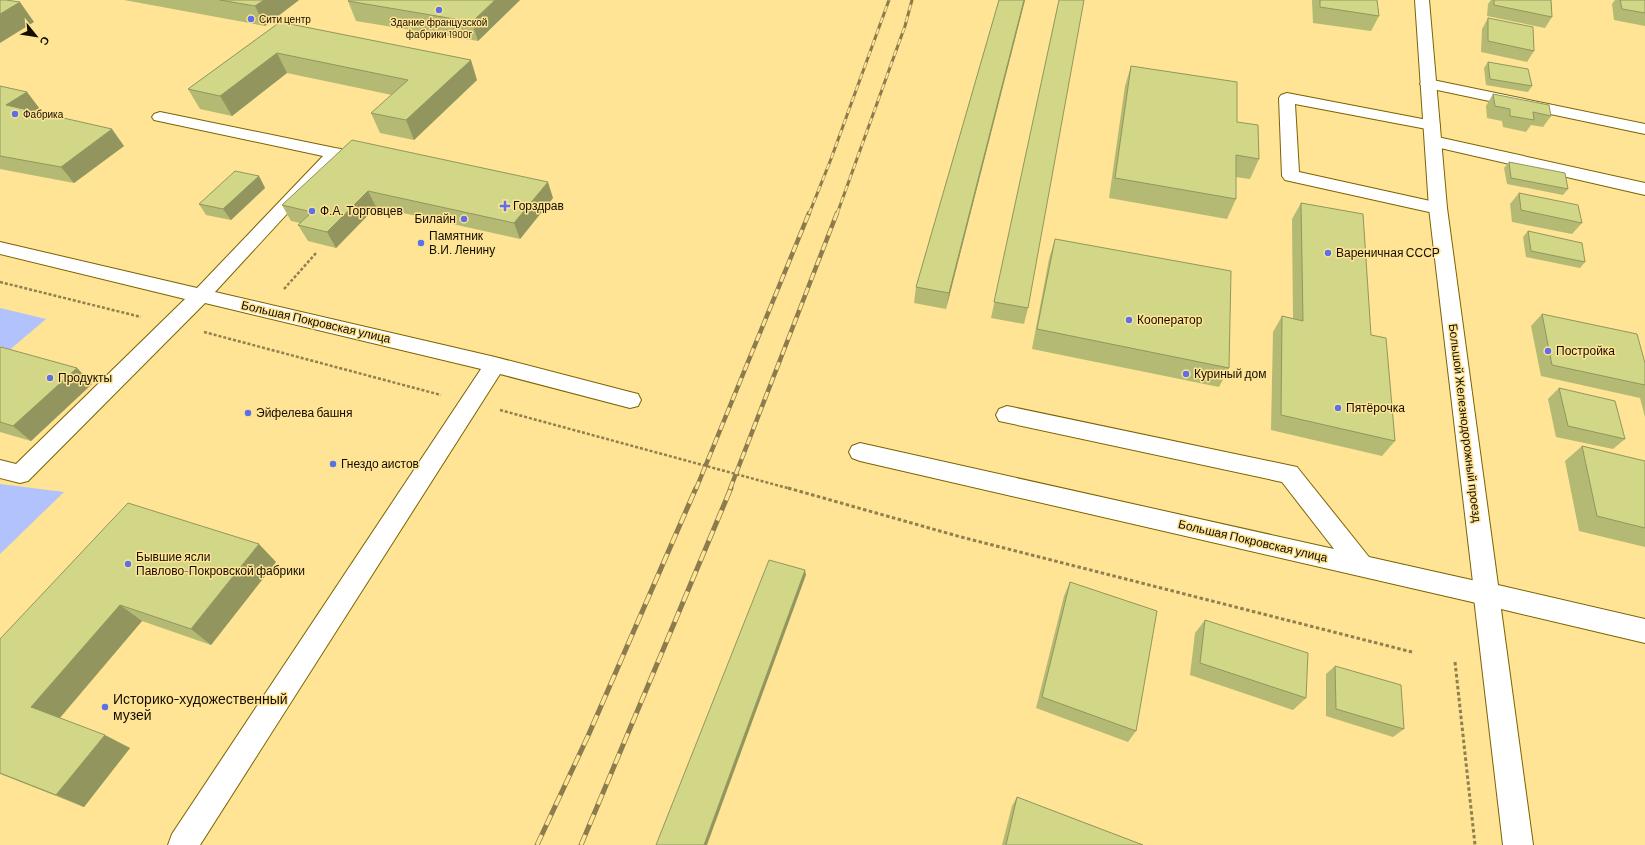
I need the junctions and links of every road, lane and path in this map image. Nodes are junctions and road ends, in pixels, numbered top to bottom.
1 (1422, 0) edge
2 (1428, 84) junction
3 (160, 118) dead end
4 (1645, 128) edge
5 (1432, 133) junction
6 (1645, 190) edge
7 (1438, 208) junction
8 (0, 248) edge
9 (317, 252) edge
10 (0, 282) edge
11 (281, 292) dead end
12 (201, 295) junction
13 (172, 324) junction
14 (494, 365) junction
15 (630, 400) dead end
16 (470, 403) junction
17 (1007, 416) dead end
18 (860, 452) dead end
19 (0, 469) edge
20 (1361, 566) junction
21 (1485, 594) junction
22 (1645, 631) edge
23 (1412, 652) dead end
24 (1455, 662) dead end
25 (183, 845) edge
26 (1474, 845) edge
27 (1518, 845) edge

1 - 2 main road, Большой Железнодорожный проезд
2 - 4 main road
2 - 5 main road, Большой Железнодорожный проезд
3 - 12 main road
5 - 6 main road
5 - 7 main road, Большой Железнодорожный проезд
5 - 7 main road
7 - 21 main road, Большой Железнодорожный проезд
8 - 12 main road, Большая Покровская улица
9 - 11 path
10 - 13 path
12 - 13 main road
12 - 14 main road, Большая Покровская улица
13 - 16 path
13 - 19 main road
14 - 15 main road, Большая Покровская улица
14 - 16 main road
16 - 23 path
16 - 25 main road
17 - 20 main road
18 - 20 main road, Большая Покровская улица
20 - 21 main road, Большая Покровская улица
21 - 22 main road, Большая Покровская улица
21 - 27 main road, Большой Железнодорожный проезд
24 - 26 path

